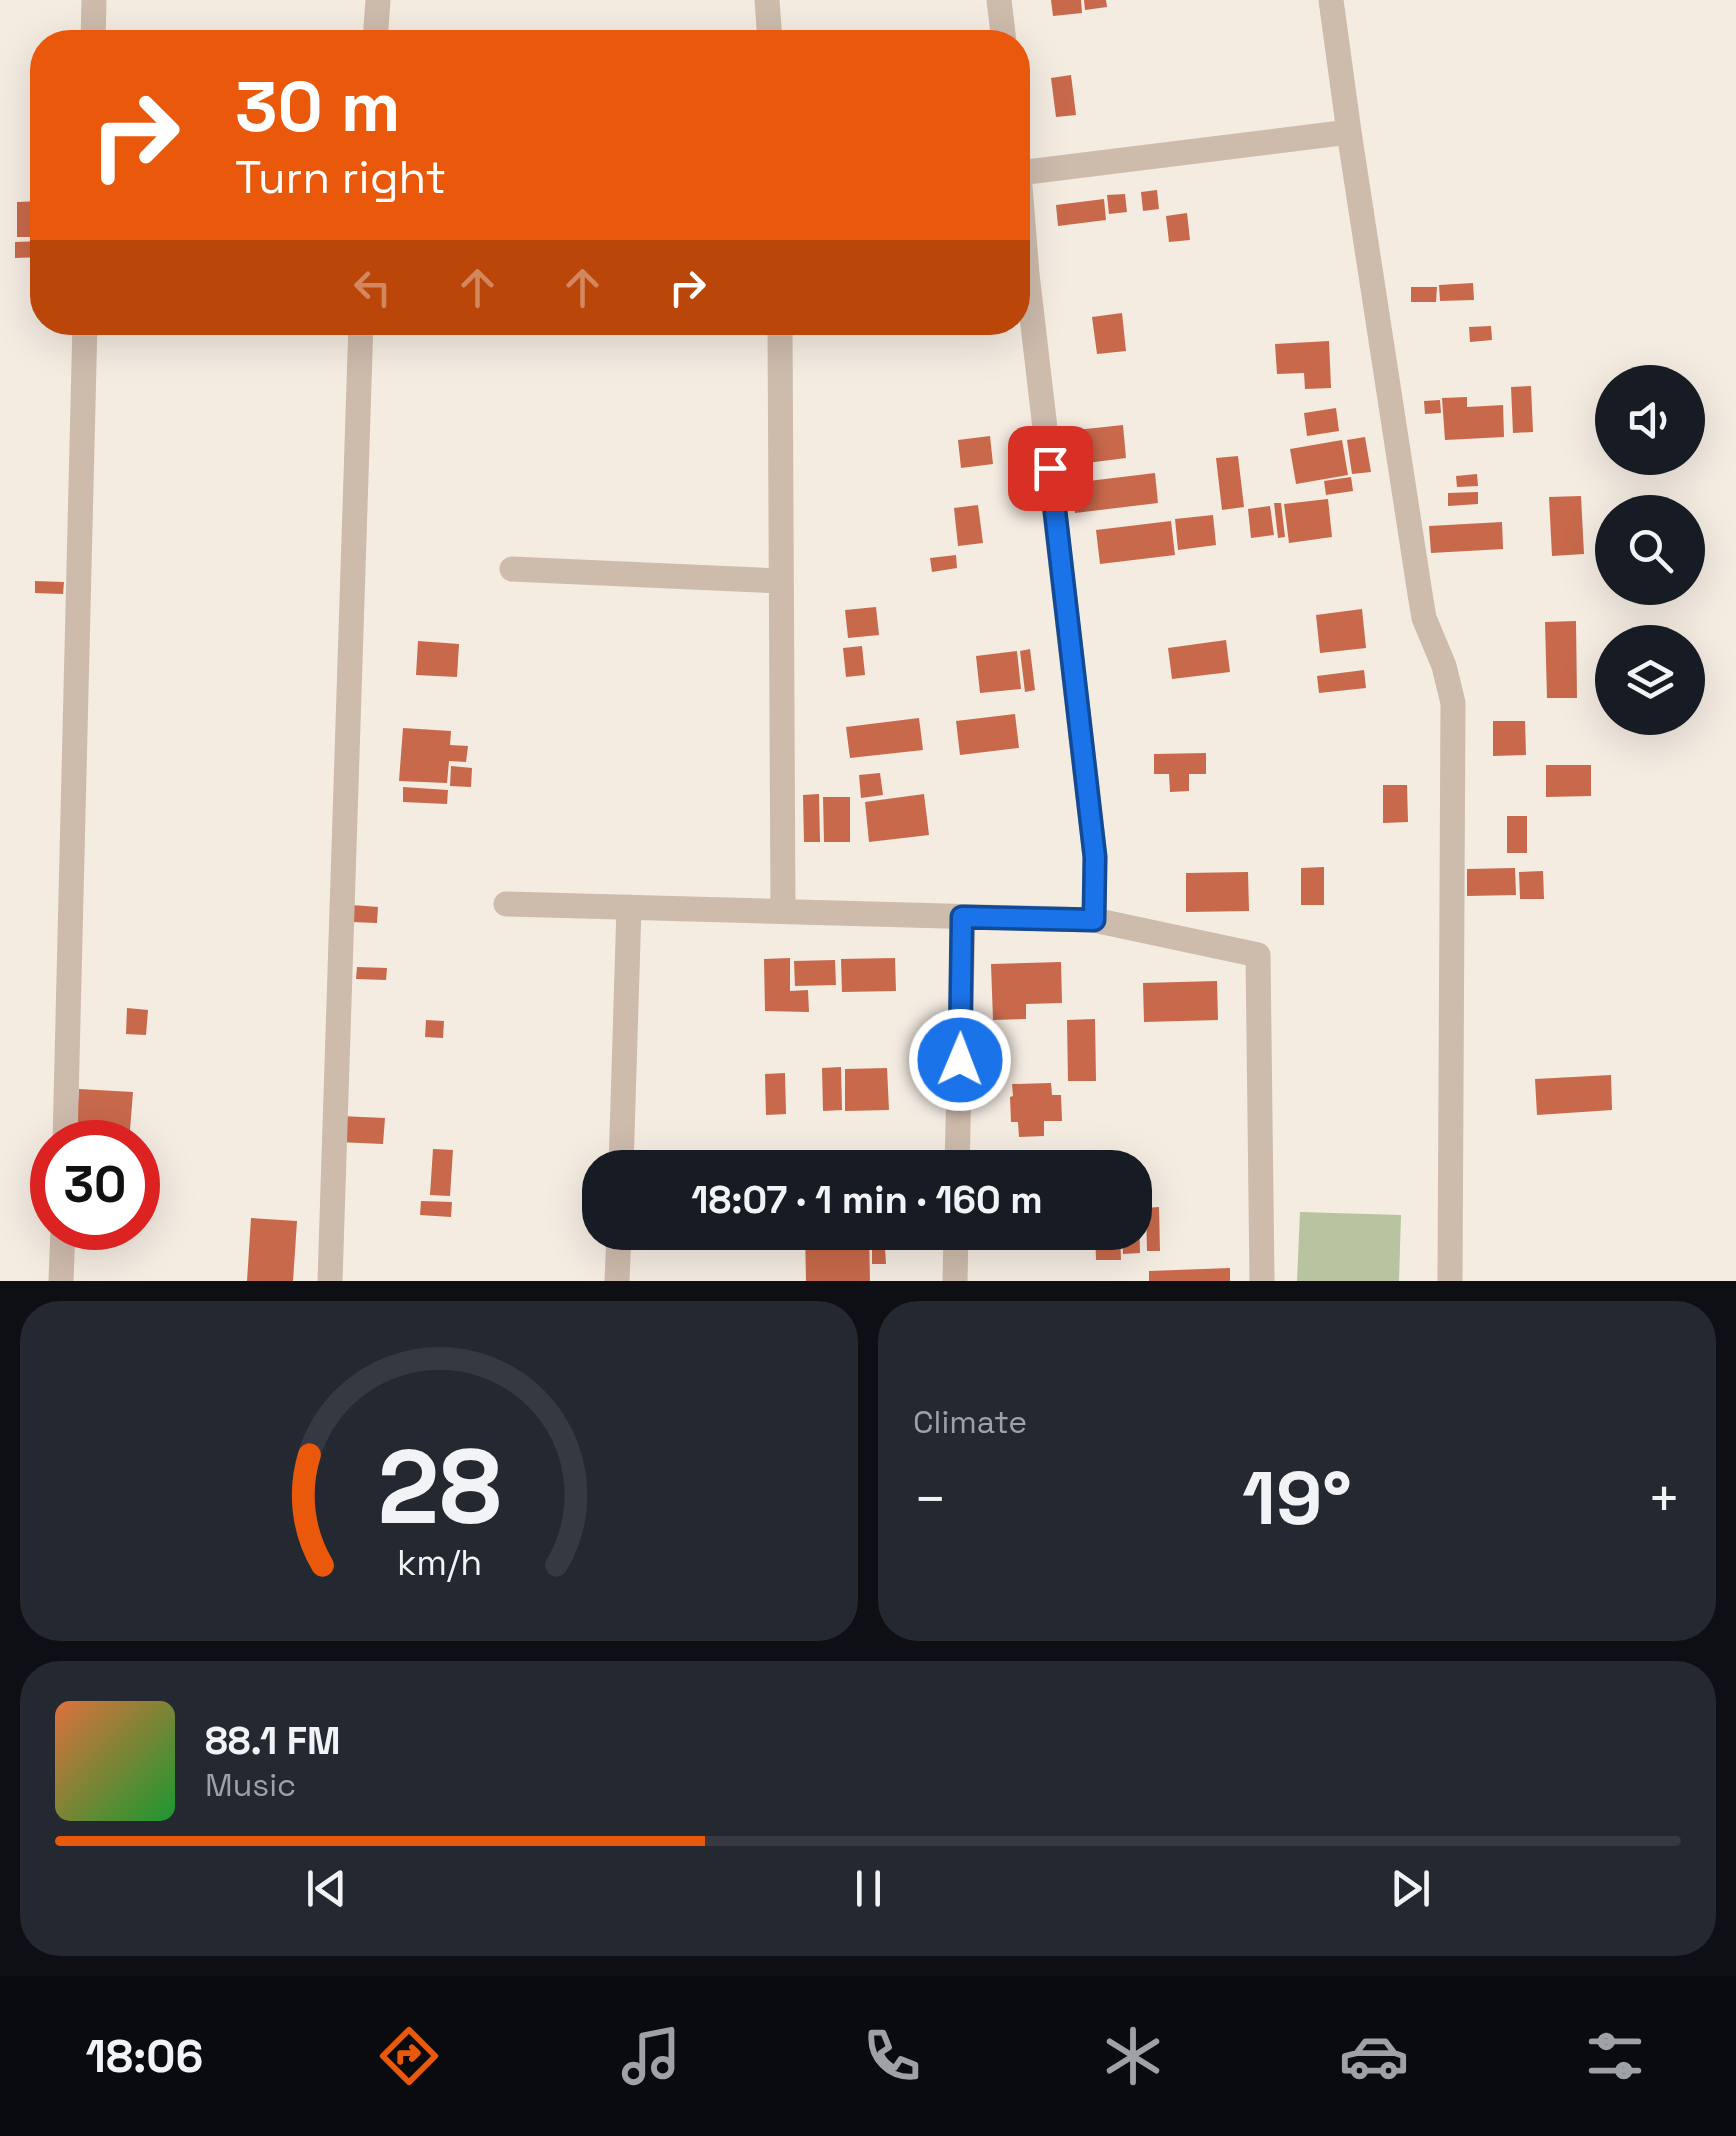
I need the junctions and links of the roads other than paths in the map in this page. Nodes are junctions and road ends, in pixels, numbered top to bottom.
1 (94, 0) edge
2 (378, 0) edge
3 (768, 0) edge
4 (999, 0) edge
5 (1331, 0) edge
6 (93, 30) edge
7 (376, 30) edge
8 (769, 30) edge
9 (1003, 30) edge
10 (1349, 132) junction
11 (1030, 172) edge
12 (85, 335) edge
13 (361, 335) edge
14 (780, 335) edge
15 (1030, 335) edge
16 (512, 569) dead end
17 (782, 581) junction
18 (506, 904) dead end
19 (629, 907) junction
20 (783, 912) junction
21 (962, 917) junction
22 (1094, 920) junction
23 (67, 1120) edge
24 (622, 1150) edge
25 (957, 1150) edge
26 (62, 1250) edge
27 (619, 1250) edge
28 (955, 1250) edge
29 (61, 1281) edge
30 (330, 1281) edge
31 (618, 1281) edge
32 (954, 1281) edge
33 (1262, 1281) edge
34 (1450, 1281) edge

1 - 6 street
2 - 7 street
3 - 8 street
4 - 9 street
5 - 10 street
10 - 11 street
10 - 34 street
12 - 23 street
13 - 30 street
14 - 17 street
15 - 22 street
16 - 17 street
17 - 20 street
18 - 19 street
19 - 20 street
19 - 24 street
20 - 21 street
21 - 22 street
21 - 25 street
22 - 33 street
26 - 29 street
27 - 31 street
28 - 32 street

